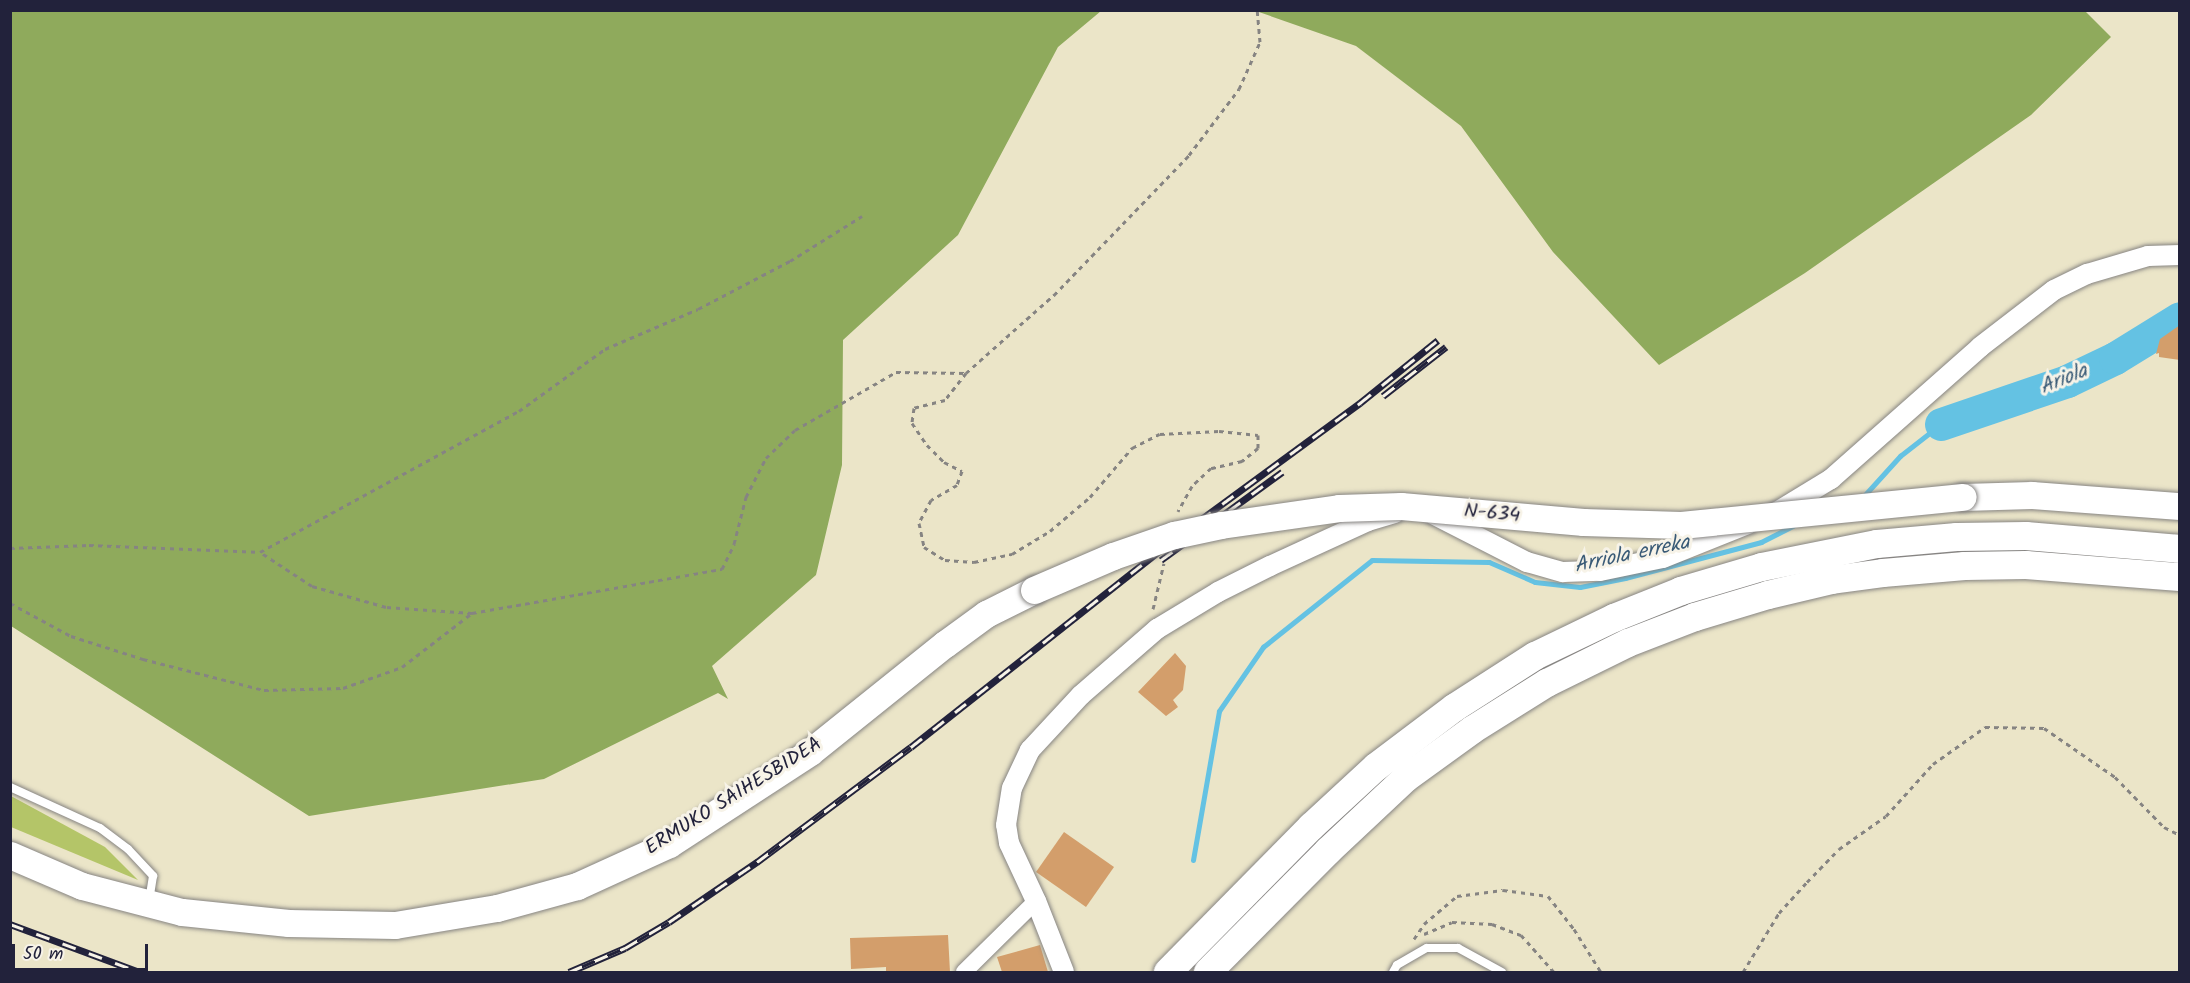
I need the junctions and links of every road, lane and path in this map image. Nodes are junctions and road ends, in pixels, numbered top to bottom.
1 (1257, 10) edge
2 (862, 216) dead end
3 (2180, 255) edge
4 (966, 373) junction
5 (2180, 506) edge
6 (1176, 514) dead end
7 (10, 548) edge
8 (2180, 549) edge
9 (260, 552) junction
10 (1166, 555) dead end
11 (2180, 577) edge
12 (1034, 590) joint
13 (10, 603) edge
14 (472, 613) junction
15 (1148, 637) junction
16 (10, 787) edge
17 (2180, 835) edge
18 (10, 855) edge
19 (1036, 901) junction
20 (149, 903) junction
21 (1414, 938) junction
22 (1395, 969) edge
23 (10, 971) edge
24 (15, 972) edge
25 (964, 972) edge
26 (1064, 972) edge
27 (1168, 972) edge
28 (1208, 972) edge
29 (1502, 972) edge
30 (1554, 972) edge
31 (1601, 972) edge
32 (1743, 972) edge

1 - 4 path
2 - 9 path
3 - 15 street
4 - 6 path
4 - 14 path
5 - 12 highway, N-634, bridge
7 - 9 path
8 - 27 highway
9 - 14 path
10 - 15 path
11 - 28 highway
12 - 20 highway, ERMUKO SAIHESBIDEA
13 - 14 path
15 - 19 street
16 - 20 lane
17 - 32 path
18 - 20 highway, ERMUKO SAIHESBIDEA
19 - 25 street
19 - 26 street
21 - 22 path
21 - 30 path
21 - 31 path
22 - 29 lane
23 - 24 path

